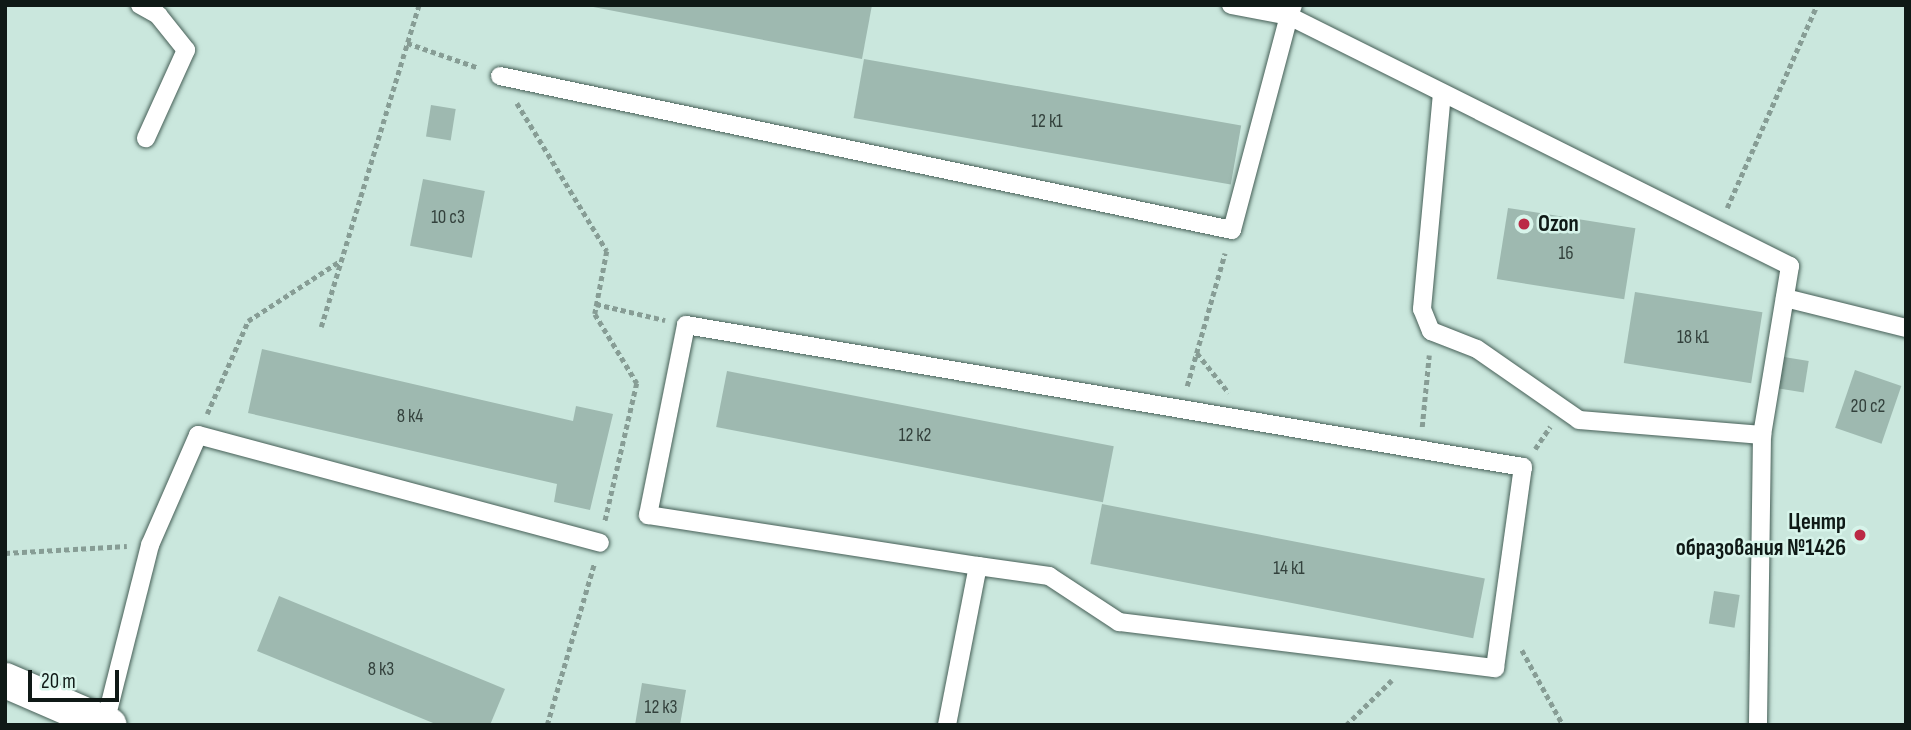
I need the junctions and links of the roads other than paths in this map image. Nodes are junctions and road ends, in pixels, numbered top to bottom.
1 (140, 5) edge
2 (1231, 5) edge
3 (1291, 11) edge
4 (500, 76) road end
5 (1442, 93) junction
6 (146, 138) dead end
7 (1785, 298) junction
8 (1906, 328) edge
9 (1762, 435) junction
10 (600, 544) road end
11 (978, 566) junction
12 (5, 680) edge
13 (107, 724) edge
14 (947, 725) edge
15 (1758, 725) edge

1 - 6 lane
2 - 3 lane
3 - 4 lane
3 - 5 lane
5 - 7 lane
5 - 9 lane
7 - 8 lane
7 - 9 lane
9 - 15 lane
10 - 13 lane
11 - 11 lane
11 - 14 lane
12 - 13 street

